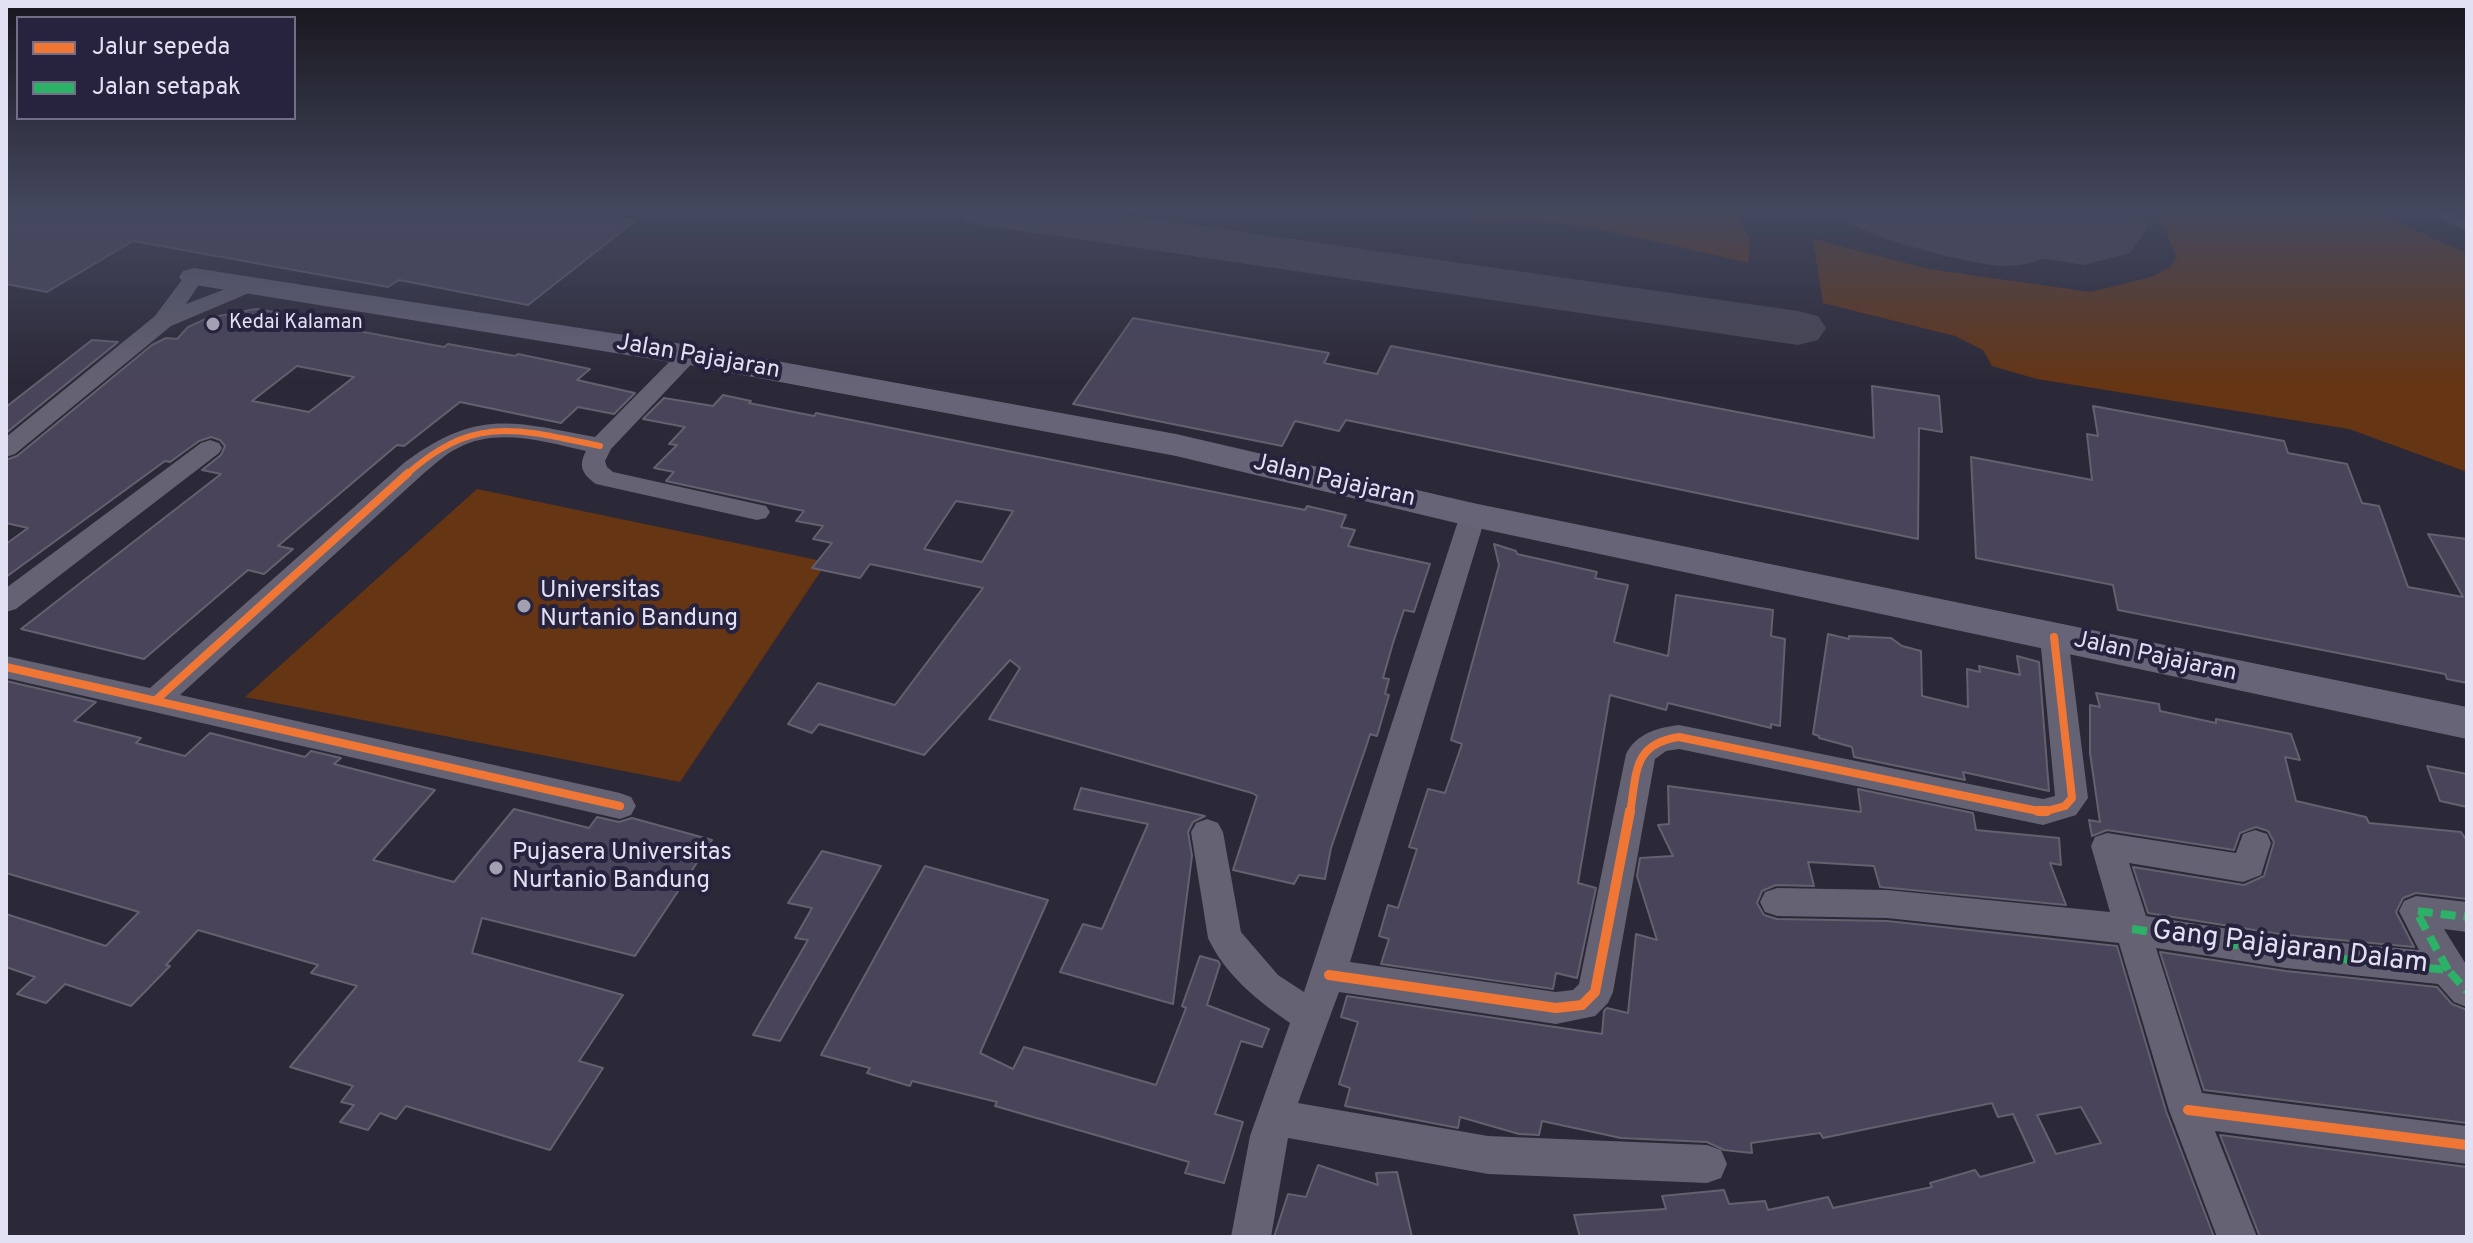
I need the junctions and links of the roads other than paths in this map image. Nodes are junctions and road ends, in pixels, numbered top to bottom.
1 (194, 277) joint
2 (249, 286) junction
3 (163, 321) junction
4 (689, 355) junction
5 (600, 446) junction
6 (210, 448) dead end
7 (6, 449) edge
8 (757, 512) dead end
9 (1473, 515) junction
10 (6, 602) edge
11 (2054, 637) junction
12 (6, 667) edge
13 (156, 700) junction
14 (2467, 723) edge
15 (620, 806) dead end
16 (1207, 832) dead end
17 (2255, 843) dead end
18 (1777, 902) dead end
19 (2467, 917) edge
20 (2132, 929) junction
21 (1329, 975) junction
22 (2458, 980) edge
23 (1310, 1016) junction
24 (2188, 1110) junction
25 (1276, 1117) junction
26 (2467, 1145) edge
27 (1707, 1164) dead end
28 (1251, 1237) edge
29 (2237, 1237) edge

1 - 2 main road, Jalan Pajajaran
1 - 3 street
2 - 3 street
2 - 4 main road, Jalan Pajajaran
3 - 7 street
4 - 5 street
4 - 9 main road, Jalan Pajajaran
5 - 8 street
5 - 13 street
6 - 10 street
9 - 11 main road, Jalan Pajajaran
9 - 21 street
11 - 14 main road, Jalan Pajajaran
11 - 21 street
12 - 13 street
13 - 15 street
16 - 23 street
17 - 20 street
18 - 20 street, Gang Pajajaran Dalam
19 - 22 street, Gang Pajajaran Dalam
20 - 22 street, Gang Pajajaran Dalam
20 - 24 street
21 - 23 street
23 - 25 street
24 - 26 street
24 - 29 street
25 - 27 street
25 - 28 street

